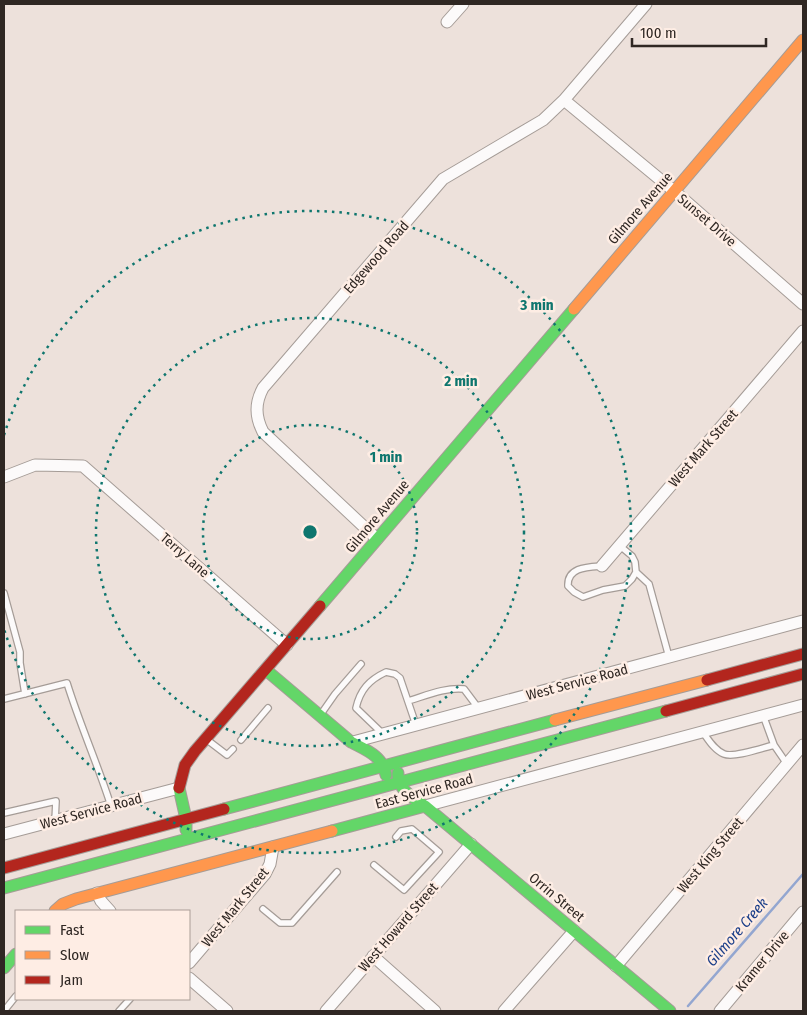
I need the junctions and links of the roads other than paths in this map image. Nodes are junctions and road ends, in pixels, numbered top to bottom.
1 (463, 4) edge
2 (646, 4) edge
3 (447, 22) dead end
4 (803, 40) edge
5 (564, 100) junction
6 (674, 191) junction
7 (803, 304) edge
8 (802, 335) edge
9 (4, 477) edge
10 (377, 538) junction
11 (620, 546) junction
12 (602, 566) joint
13 (636, 572) junction
14 (4, 592) edge
15 (803, 621) edge
16 (288, 645) junction
17 (803, 654) edge
18 (669, 657) junction
19 (361, 664) dead end
20 (266, 670) junction
21 (803, 674) edge
22 (659, 692) junction
23 (25, 694) junction
24 (4, 699) edge
25 (408, 701) junction
26 (803, 705) edge
27 (268, 708) dead end
28 (479, 709) junction
29 (763, 715) junction
30 (320, 716) junction
31 (643, 718) junction
32 (416, 726) junction
33 (702, 731) junction
34 (383, 734) junction
35 (206, 738) junction
36 (241, 740) dead end
37 (351, 742) junction
38 (803, 744) edge
39 (774, 745) junction
40 (233, 749) dead end
41 (414, 758) junction
42 (787, 764) junction
43 (384, 766) junction
44 (438, 773) junction
45 (352, 774) junction
46 (399, 784) junction
47 (179, 788) junction
48 (369, 791) junction
49 (111, 806) junction
50 (425, 806) junction
51 (214, 811) junction
52 (4, 812) edge
53 (186, 819) junction
54 (55, 821) junction
55 (166, 824) junction
56 (4, 834) edge
57 (197, 837) junction
58 (396, 837) dead end
59 (178, 842) junction
60 (471, 844) junction
61 (273, 847) junction
62 (374, 865) dead end
63 (4, 868) edge
64 (337, 872) dead end
65 (4, 888) edge
66 (97, 893) junction
67 (263, 909) dead end
68 (56, 910) edge
69 (109, 910) edge
70 (803, 912) edge
71 (574, 931) junction
72 (15, 954) edge
73 (374, 956) junction
74 (190, 962) edge
75 (616, 966) junction
76 (4, 968) edge
77 (190, 979) edge
78 (15, 997) edge
79 (129, 1000) edge
80 (4, 1011) edge
81 (119, 1011) edge
82 (227, 1011) edge
83 (326, 1011) edge
84 (435, 1011) edge
85 (504, 1011) edge
86 (670, 1011) edge
87 (720, 1011) edge

1 - 3 street
2 - 5 street, Edgewood Road
4 - 6 main road, Gilmore Avenue
5 - 6 street, Sunset Drive
5 - 10 street, Edgewood Road
6 - 7 street, Sunset Drive
6 - 10 main road, Gilmore Avenue
8 - 11 street, West Mark Street
9 - 16 street, Terry Lane
10 - 16 main road, Gilmore Avenue
11 - 12 street, West Mark Street
11 - 13 lane
12 - 13 lane
13 - 18 lane
14 - 23 lane
15 - 18 street, West Service Road
16 - 20 main road, Gilmore Avenue
17 - 22 main road
18 - 28 street, West Service Road
19 - 30 lane
20 - 30 main road
20 - 35 main road, Gilmore Avenue
21 - 31 main road
22 - 31 main road
22 - 41 main road
23 - 24 lane
23 - 49 lane
25 - 28 lane
25 - 32 lane
25 - 34 lane
26 - 29 street, East Service Road
27 - 36 lane
28 - 32 street, West Service Road
29 - 33 street, East Service Road
29 - 39 lane
30 - 37 main road
31 - 44 main road
32 - 34 street, West Service Road
33 - 39 lane
33 - 50 street, East Service Road
34 - 37 street, West Service Road
35 - 40 lane
35 - 47 main road, Gilmore Avenue
37 - 43 main road
37 - 45 main road
38 - 42 street, West King Street
39 - 42 lane
41 - 43 main road
41 - 46 main road
42 - 75 street, West King Street
43 - 45 main road
43 - 48 main road
44 - 46 main road
44 - 50 main road
45 - 51 main road
46 - 48 main road
46 - 50 main road, Orrin Street
47 - 49 street, West Service Road
47 - 53 main road
47 - 55 main road, Gilmore Avenue
48 - 57 main road
49 - 54 street, West Service Road
50 - 60 main road, Orrin Street
50 - 61 main road, East Service Road
51 - 53 main road
51 - 57 main road
52 - 54 lane
53 - 55 main road
53 - 59 main road
54 - 56 street, West Service Road
55 - 63 main road
57 - 59 main road
58 - 62 lane
59 - 65 main road
60 - 71 main road, Orrin Street
60 - 73 street, West Howard Street
61 - 66 main road, East Service Road
61 - 74 street, West Mark Street
64 - 67 lane
66 - 68 main road, East Service Road
66 - 69 street
70 - 87 street, Kramer Drive
71 - 75 main road, Orrin Street
71 - 85 street
72 - 76 main road
73 - 83 street, West Howard Street
73 - 84 street
75 - 86 main road, Orrin Street
77 - 82 street
78 - 80 lane
79 - 81 lane

